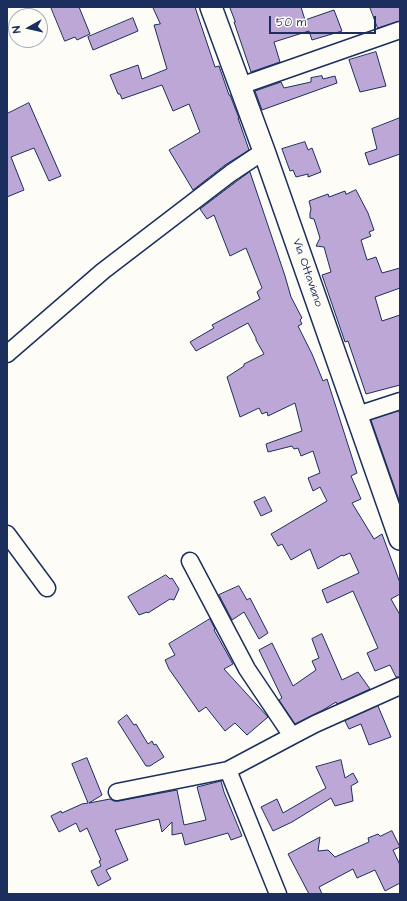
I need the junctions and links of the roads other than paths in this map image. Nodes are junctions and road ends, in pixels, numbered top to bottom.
1 (211, 7) edge
2 (398, 36) edge
3 (240, 86) junction
4 (264, 151) junction
5 (7, 354) edge
6 (400, 401) edge
7 (357, 415) junction
8 (7, 534) edge
9 (400, 539) edge
10 (190, 561) dead end
11 (47, 588) dead end
12 (400, 686) edge
13 (292, 736) junction
14 (228, 770) junction
15 (116, 792) dead end
16 (278, 894) edge

1 - 3 main road, Via Ottaviano
2 - 3 street
3 - 4 main road, Via Ottaviano
4 - 5 street
4 - 7 main road, Via Ottaviano
6 - 7 street
7 - 9 main road, Via Ottaviano
8 - 11 street
10 - 13 street
12 - 13 street
13 - 14 street
14 - 15 street
14 - 16 street

